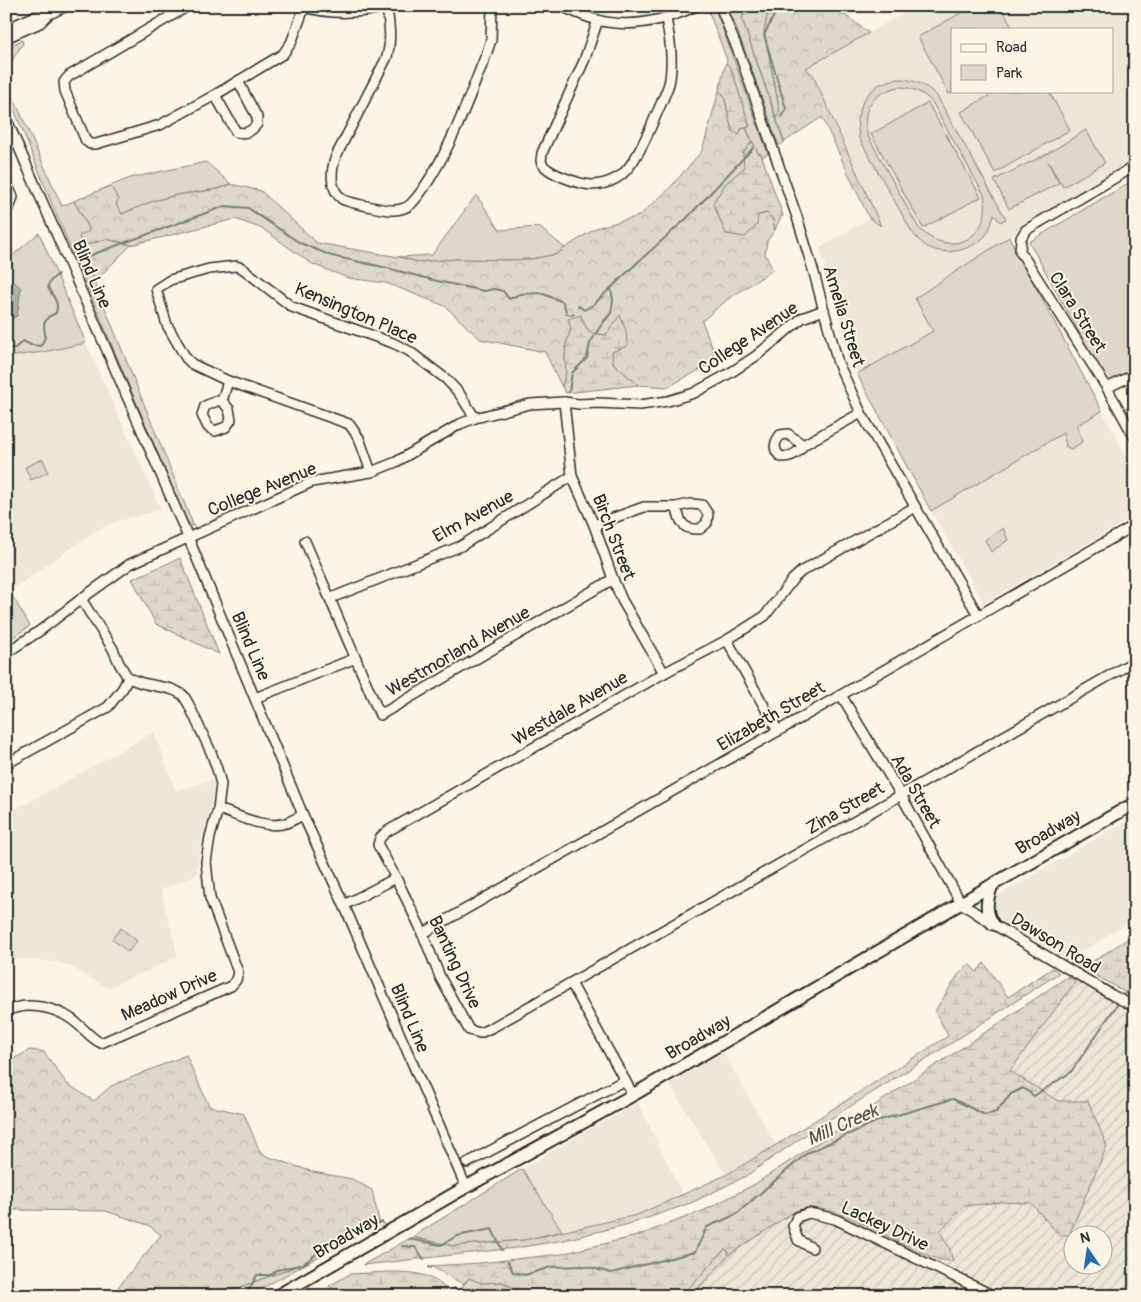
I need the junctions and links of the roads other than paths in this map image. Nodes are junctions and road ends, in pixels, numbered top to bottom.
1 (66, 6) edge
2 (188, 6) edge
3 (492, 6) edge
4 (560, 6) edge
5 (696, 6) edge
6 (720, 6) edge
7 (303, 7) edge
8 (388, 7) edge
9 (48, 15) junction
10 (666, 19) junction
11 (598, 20) junction
12 (6, 29) edge
13 (6, 38) edge
14 (238, 81) junction
15 (215, 95) junction
16 (6, 118) edge
17 (1135, 166) edge
18 (6, 182) edge
19 (6, 208) edge
20 (824, 310) junction
21 (1135, 374) edge
22 (228, 381) junction
23 (1107, 388) junction
24 (222, 401) dead end
25 (564, 402) junction
26 (861, 413) junction
27 (475, 418) junction
28 (1135, 438) edge
29 (803, 445) dead end
30 (370, 472) junction
31 (572, 476) junction
32 (676, 507) dead end
33 (915, 507) junction
34 (594, 525) junction
35 (1135, 525) edge
36 (188, 537) junction
37 (305, 541) dead end
38 (613, 579) junction
39 (331, 598) junction
40 (80, 599) junction
41 (978, 615) junction
42 (726, 640) junction
43 (6, 653) edge
44 (356, 658) junction
45 (1135, 661) edge
46 (664, 673) junction
47 (128, 678) junction
48 (841, 695) junction
49 (255, 698) junction
50 (778, 731) junction
51 (6, 764) edge
52 (901, 796) junction
53 (1135, 803) edge
54 (218, 808) junction
55 (303, 814) junction
56 (396, 878) junction
57 (992, 885) junction
58 (961, 903) junction
59 (344, 905) junction
60 (993, 924) junction
61 (422, 934) junction
62 (571, 983) junction
63 (1131, 1005) edge
64 (6, 1011) edge
65 (625, 1080) junction
66 (633, 1095) junction
67 (467, 1163) dead end
68 (466, 1187) junction
69 (812, 1248) dead end
70 (277, 1296) edge
71 (994, 1296) edge

1 - 9 street
2 - 15 street
3 - 8 street
4 - 11 street
5 - 10 street
6 - 20 street, Amelia Street
7 - 8 street
7 - 14 street
9 - 12 street
9 - 13 street
10 - 11 street
10 - 11 street
14 - 15 street
14 - 15 street
16 - 36 street, Blind Line
17 - 23 street, Clara Street
18 - 19 street
20 - 25 street, College Avenue
20 - 26 street, Amelia Street
21 - 23 street
22 - 24 street
22 - 27 street, Kensington Place
22 - 30 street, Kensington Place
23 - 28 street, Clara Street
25 - 27 street, College Avenue
25 - 31 street, Birch Street
26 - 29 street
26 - 33 street, Amelia Street
27 - 30 street, College Avenue
30 - 36 street, College Avenue
31 - 34 street, Birch Street
31 - 39 street, Elm Avenue
32 - 34 street
33 - 41 street, Amelia Street
33 - 42 street, Westdale Avenue
34 - 38 street, Birch Street
35 - 41 street, Elizabeth Street
36 - 40 street, College Avenue
36 - 49 street, Blind Line
37 - 39 street, Westmorland Avenue
38 - 44 street, Westmorland Avenue
38 - 46 street, Birch Street
39 - 44 street, Westmorland Avenue
40 - 43 street, College Avenue
40 - 47 street
41 - 48 street, Elizabeth Street
42 - 46 street, Westdale Avenue
42 - 50 street
44 - 49 street
45 - 52 street, Zina Street
46 - 56 street, Westdale Avenue
47 - 51 street
47 - 54 street, Meadow Drive
48 - 50 street, Elizabeth Street
48 - 52 street, Ada Street
49 - 55 street, Blind Line
50 - 61 street, Elizabeth Street
52 - 58 street, Ada Street
52 - 62 street, Zina Street
53 - 57 main road, Broadway
54 - 55 street
54 - 64 street, Meadow Drive
55 - 59 street, Blind Line
56 - 59 street
56 - 61 street, Banting Drive
57 - 58 main road, Broadway
57 - 60 main road
58 - 60 street, Dawson Road
58 - 66 main road, Broadway
59 - 68 street, Blind Line
60 - 63 street, Dawson Road
61 - 62 street, Banting Drive
62 - 65 street
65 - 66 street
65 - 67 street
66 - 68 main road, Broadway
68 - 70 main road, Broadway
69 - 71 street, Lackey Drive

